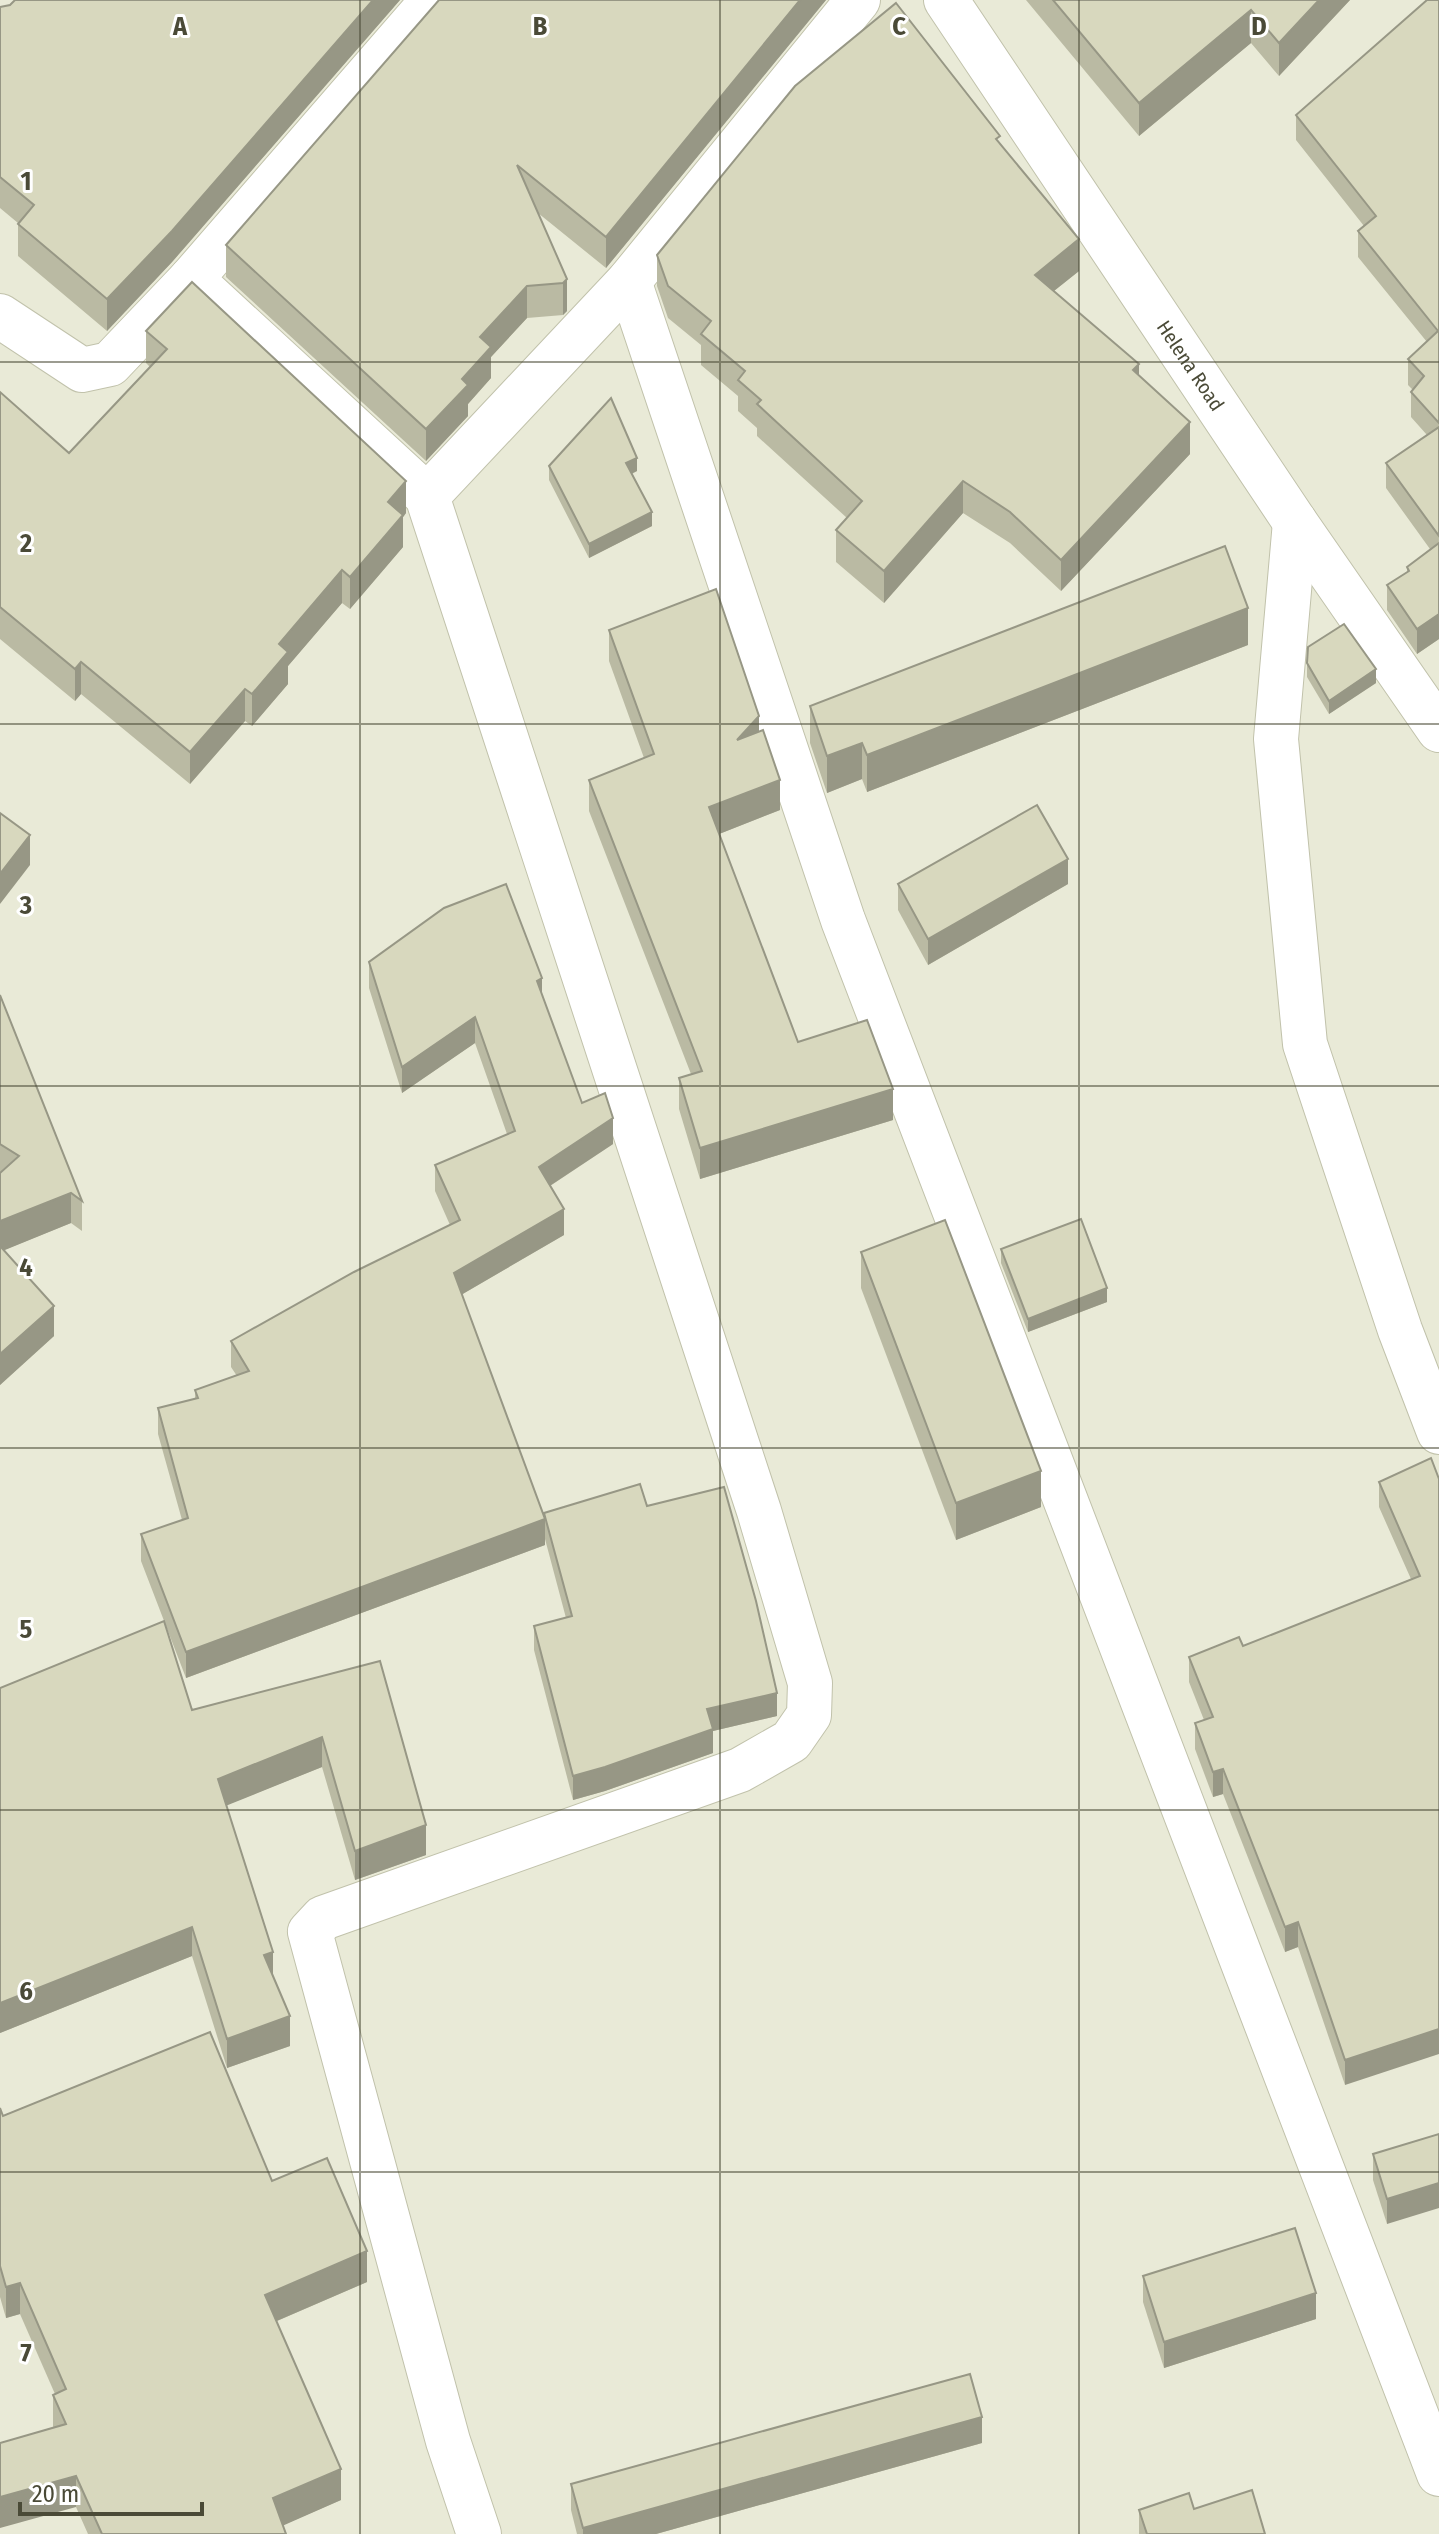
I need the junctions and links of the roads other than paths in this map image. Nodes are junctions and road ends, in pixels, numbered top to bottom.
1 (858, 0) edge
2 (946, 0) edge
3 (416, 6) edge
4 (191, 279) junction
5 (629, 281) junction
6 (0, 316) edge
7 (427, 496) junction
8 (1295, 522) junction
9 (1439, 730) edge
10 (1439, 1432) edge
11 (1439, 2474) edge
12 (479, 2534) edge

1 - 5 street
2 - 8 street, Helena Road
3 - 4 street
4 - 6 street
4 - 7 street
5 - 7 street
5 - 11 street
7 - 12 street
8 - 9 street, Helena Road
8 - 10 street

